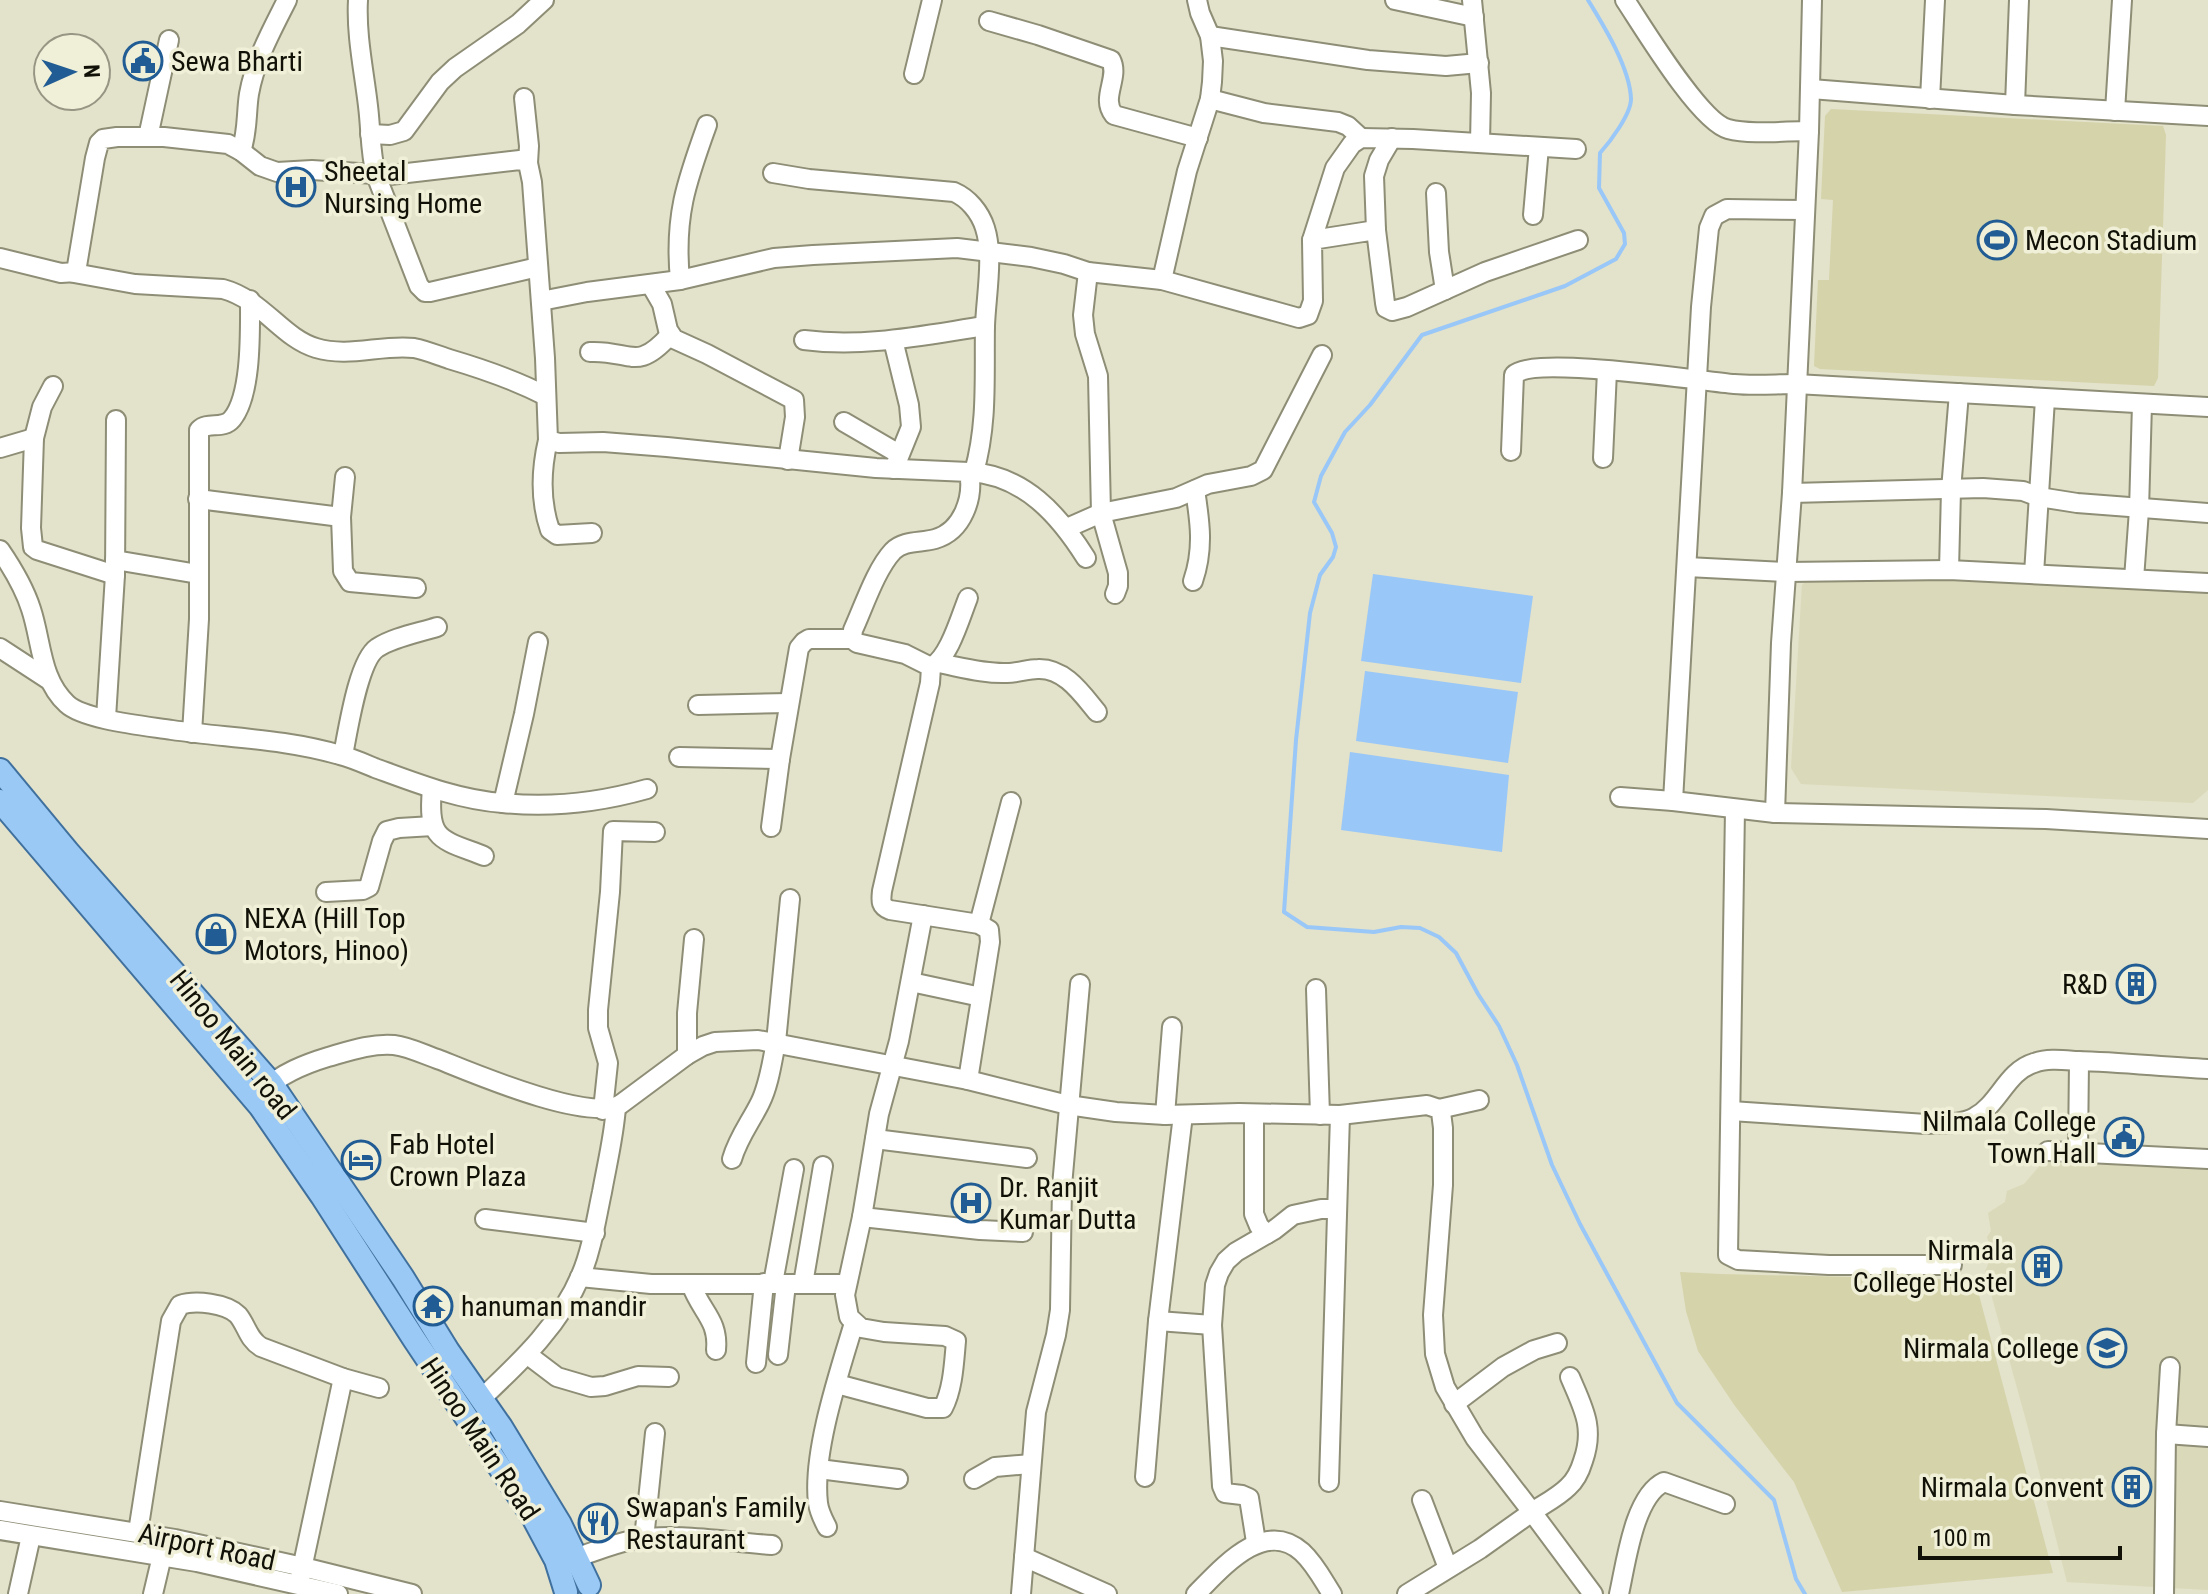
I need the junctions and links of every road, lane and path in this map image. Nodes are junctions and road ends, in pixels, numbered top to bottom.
1 (287, 0) edge
2 (358, 0) edge
3 (544, 0) edge
4 (932, 0) edge
5 (1197, 0) edge
6 (1395, 0) edge
7 (1625, 0) edge
8 (1812, 0) edge
9 (1935, 0) edge
10 (2019, 0) edge
11 (2122, 0) edge
12 (1473, 9) edge
13 (989, 21) dead end
14 (1210, 36) junction
15 (169, 40) dead end
16 (1479, 63) junction
17 (914, 74) dead end
18 (1811, 89) junction
19 (524, 98) dead end
20 (1210, 99) junction
21 (1930, 99) junction
22 (2015, 105) junction
23 (2115, 111) junction
24 (2208, 116) edge
25 (707, 125) dead end
26 (1809, 131) junction
27 (370, 134) junction
28 (148, 137) junction
29 (1198, 138) junction
30 (1361, 138) junction
31 (1392, 138) junction
32 (1480, 143) junction
33 (1539, 147) junction
34 (1576, 149) dead end
35 (241, 151) junction
36 (528, 163) junction
37 (773, 173) dead end
38 (376, 175) junction
39 (1436, 193) dead end
40 (1805, 210) junction
41 (1533, 215) dead end
42 (1376, 230) junction
43 (1312, 240) junction
44 (1578, 240) dead end
45 (988, 251) junction
46 (0, 258) edge
47 (538, 267) junction
48 (1088, 272) junction
49 (74, 273) junction
50 (680, 280) junction
51 (1162, 280) junction
52 (651, 285) junction
53 (1445, 290) junction
54 (250, 300) junction
55 (541, 301) junction
56 (985, 326) junction
57 (670, 335) junction
58 (804, 340) dead end
59 (893, 340) junction
60 (590, 352) dead end
61 (1322, 355) dead end
62 (1607, 371) junction
63 (1697, 379) junction
64 (1796, 384) junction
65 (53, 386) dead end
66 (1959, 393) junction
67 (546, 396) junction
68 (2045, 399) junction
69 (2142, 404) junction
70 (2208, 407) edge
71 (116, 420) dead end
72 (844, 422) dead end
73 (34, 438) junction
74 (548, 440) junction
75 (0, 448) edge
76 (1511, 451) dead end
77 (1603, 458) dead end
78 (788, 460) junction
79 (897, 462) junction
80 (972, 472) junction
81 (345, 477) dead end
82 (1195, 490) junction
83 (1951, 490) junction
84 (1792, 493) junction
85 (2039, 497) junction
86 (198, 499) junction
87 (2139, 510) junction
88 (1101, 513) junction
89 (2208, 513) edge
90 (341, 517) junction
91 (1067, 528) junction
92 (592, 533) dead end
93 (0, 550) edge
94 (1086, 558) dead end
95 (1687, 567) junction
96 (115, 568) junction
97 (1949, 570) junction
98 (1786, 572) junction
99 (198, 574) junction
100 (2034, 574) junction
101 (2134, 579) junction
102 (1193, 581) dead end
103 (2208, 583) edge
104 (416, 588) dead end
105 (1115, 594) dead end
106 (968, 598) dead end
107 (437, 627) dead end
108 (852, 639) junction
109 (538, 642) dead end
110 (0, 648) edge
111 (935, 665) junction
112 (49, 680) junction
113 (789, 703) junction
114 (698, 705) dead end
115 (1097, 712) dead end
116 (106, 718) junction
117 (192, 733) junction
118 (343, 755) junction
119 (679, 757) dead end
120 (780, 759) junction
121 (0, 770) edge
122 (432, 789) junction
123 (647, 789) dead end
124 (1620, 797) dead end
125 (0, 801) edge
126 (1673, 801) junction
127 (1011, 802) dead end
128 (503, 803) junction
129 (1735, 809) junction
130 (1775, 813) junction
131 (433, 826) junction
132 (771, 827) dead end
133 (2208, 829) edge
134 (655, 832) dead end
135 (484, 856) dead end
136 (326, 892) dead end
137 (790, 899) dead end
138 (923, 915) junction
139 (979, 924) junction
140 (694, 939) dead end
141 (911, 982) junction
142 (1080, 984) dead end
143 (1316, 989) dead end
144 (981, 997) junction
145 (1172, 1027) dead end
146 (776, 1042) junction
147 (687, 1055) junction
148 (2079, 1061) junction
149 (893, 1066) junction
150 (2208, 1069) edge
151 (968, 1080) junction
152 (263, 1091) junction
153 (1479, 1100) dead end
154 (1068, 1105) junction
155 (609, 1108) junction
156 (1439, 1109) junction
157 (1731, 1111) junction
158 (1254, 1114) junction
159 (1174, 1115) junction
160 (1320, 1115) junction
161 (1340, 1115) junction
162 (875, 1139) junction
163 (2048, 1151) dead end
164 (2078, 1153) junction
165 (1027, 1158) dead end
166 (732, 1159) dead end
167 (2208, 1159) edge
168 (823, 1166) dead end
169 (794, 1169) dead end
170 (1336, 1209) junction
171 (862, 1217) junction
172 (485, 1219) dead end
173 (1023, 1232) dead end
174 (595, 1233) junction
175 (1267, 1234) junction
176 (1952, 1265) dead end
177 (580, 1277) junction
178 (691, 1284) junction
179 (782, 1284) junction
180 (846, 1284) junction
181 (1158, 1321) junction
182 (854, 1323) junction
183 (1212, 1325) junction
184 (1557, 1343) dead end
185 (716, 1350) dead end
186 (528, 1355) junction
187 (778, 1355) dead end
188 (756, 1363) dead end
189 (2170, 1367) dead end
190 (669, 1377) dead end
191 (1570, 1377) dead end
192 (343, 1378) junction
193 (837, 1384) junction
194 (379, 1388) dead end
195 (482, 1398) junction
196 (1454, 1404) junction
197 (655, 1433) dead end
198 (2166, 1434) junction
199 (2208, 1437) edge
200 (1031, 1464) junction
201 (819, 1469) junction
202 (1145, 1477) dead end
203 (898, 1479) dead end
204 (974, 1479) dead end
205 (1329, 1482) dead end
206 (1422, 1500) dead end
207 (1725, 1504) dead end
208 (0, 1511) edge
209 (1532, 1512) junction
210 (827, 1527) dead end
211 (0, 1530) edge
212 (138, 1532) junction
213 (31, 1536) junction
214 (644, 1539) junction
215 (1256, 1542) junction
216 (772, 1545) dead end
217 (162, 1556) junction
218 (578, 1557) junction
219 (1024, 1557) junction
220 (1448, 1568) junction
221 (301, 1576) junction
222 (595, 1590) edge
223 (565, 1593) edge
224 (18, 1594) edge
225 (153, 1594) edge
226 (338, 1594) edge
227 (412, 1594) edge
228 (1021, 1594) edge
229 (1107, 1594) edge
230 (1196, 1594) edge
231 (1332, 1594) edge
232 (1407, 1594) edge
233 (1593, 1594) edge
234 (1619, 1594) edge
235 (2164, 1594) edge

1 - 35 street
2 - 27 street
3 - 27 street
4 - 17 street
5 - 14 street
6 - 12 street
7 - 26 street
8 - 18 street
9 - 21 street
10 - 22 street
11 - 23 street
12 - 16 street
13 - 29 street
14 - 16 street
14 - 20 street
15 - 28 street
16 - 32 street
18 - 21 street
18 - 26 street
19 - 36 street
20 - 29 street
20 - 30 street
21 - 22 street
22 - 23 street
23 - 24 street
25 - 50 street
26 - 40 street
27 - 38 street
28 - 35 street
28 - 49 street
29 - 51 street
30 - 31 street
30 - 43 street
31 - 32 street
31 - 42 street
32 - 33 street
33 - 34 street
33 - 41 street
35 - 38 street
36 - 38 street
36 - 47 street
37 - 45 street
38 - 47 street
39 - 53 street
40 - 63 street
40 - 64 street
42 - 43 street
42 - 53 street
43 - 51 street
44 - 53 street
45 - 48 street
45 - 50 street
45 - 56 street
46 - 49 street
47 - 55 street
48 - 51 street
48 - 88 street
49 - 54 street
50 - 52 street
52 - 55 street
52 - 57 street
54 - 67 street
54 - 86 street
55 - 67 street
56 - 59 street
56 - 80 street
57 - 60 street
57 - 78 street
58 - 59 street
59 - 79 street
61 - 82 street
62 - 63 street
62 - 76 street
62 - 77 street
63 - 64 street
63 - 95 street
64 - 66 street
64 - 84 street
65 - 73 street
66 - 68 street
66 - 83 street
67 - 74 street
68 - 69 street
68 - 85 street
69 - 70 street
69 - 87 street
71 - 96 street
72 - 79 street
73 - 75 street
73 - 96 street
74 - 78 street
74 - 92 street
78 - 79 street
79 - 80 street
80 - 91 street
80 - 108 street
81 - 90 street
82 - 88 street
82 - 102 street
83 - 84 street
83 - 85 street
83 - 97 street
84 - 98 street
85 - 87 street
85 - 100 street
86 - 90 street
86 - 99 street
87 - 89 street
87 - 101 street
88 - 91 street
88 - 105 street
90 - 104 street
91 - 94 street
93 - 112 street
95 - 98 street
95 - 126 street
96 - 99 street
96 - 116 street
97 - 98 street
97 - 100 street
98 - 130 street
99 - 117 street
100 - 101 street
101 - 103 street
106 - 111 street
107 - 118 street
108 - 111 street
108 - 113 street
109 - 128 street
110 - 112 street
111 - 115 street
111 - 138 street
112 - 116 street
113 - 114 street
113 - 120 street
116 - 117 street
117 - 118 street
118 - 122 street
119 - 120 street
120 - 132 street
121 - 152 main road, Hinoo Main road
122 - 128 street
122 - 131 street
123 - 128 street
124 - 126 street
125 - 152 main road, Hinoo Main Road
126 - 129 street
127 - 139 street
129 - 130 street
129 - 157 street
130 - 133 street
131 - 135 street
131 - 136 street
134 - 155 street
137 - 146 street
138 - 139 street
138 - 141 street
139 - 144 street
140 - 147 street
141 - 144 street
141 - 149 street
142 - 154 street
143 - 160 street
144 - 151 street
145 - 159 street
146 - 147 street
146 - 149 street
146 - 166 street
147 - 155 street
148 - 150 street
148 - 157 street
148 - 164 street
149 - 151 street
149 - 162 street
151 - 154 street
152 - 155 street
152 - 195 main road, Hinoo Main road
152 - 223 main road, Hinoo Main Road
153 - 156 street
154 - 159 street
154 - 200 street
155 - 174 street
156 - 161 street
156 - 196 street
157 - 176 street
158 - 159 street
158 - 160 street
158 - 175 street
159 - 181 street
160 - 161 street
161 - 170 street
162 - 165 street
162 - 171 street
163 - 164 street
164 - 167 street
168 - 179 street
169 - 179 street
170 - 175 street
170 - 205 street
171 - 173 street
171 - 180 street
172 - 174 street
174 - 177 street
175 - 183 street
177 - 178 street
177 - 186 street
178 - 179 street
178 - 185 street
179 - 180 street
179 - 187 street
179 - 188 street
180 - 182 street
181 - 183 street
181 - 202 street
182 - 193 street
182 - 193 street
183 - 215 street
184 - 196 street
186 - 190 street
186 - 195 street
189 - 198 street
191 - 209 street
192 - 194 street
192 - 212 street
192 - 221 street
193 - 201 street
195 - 218 main road, Hinoo Main road
196 - 209 street
197 - 214 street
198 - 199 street
198 - 235 street
200 - 204 street
200 - 219 street
201 - 203 street
201 - 210 street
206 - 220 street
207 - 234 street
208 - 212 street, Airport Road
209 - 220 street
209 - 233 street
211 - 213 street, Airport Road
212 - 221 street, Airport Road
213 - 217 street, Airport Road
213 - 224 street
214 - 216 street
214 - 218 street
215 - 230 street
215 - 231 street
217 - 221 street, Airport Road
217 - 225 street
218 - 222 main road, Hinoo Main road
219 - 228 street
219 - 229 street
220 - 232 street
221 - 226 street, Airport Road
221 - 227 street, Airport Road
222 - 223 main road

